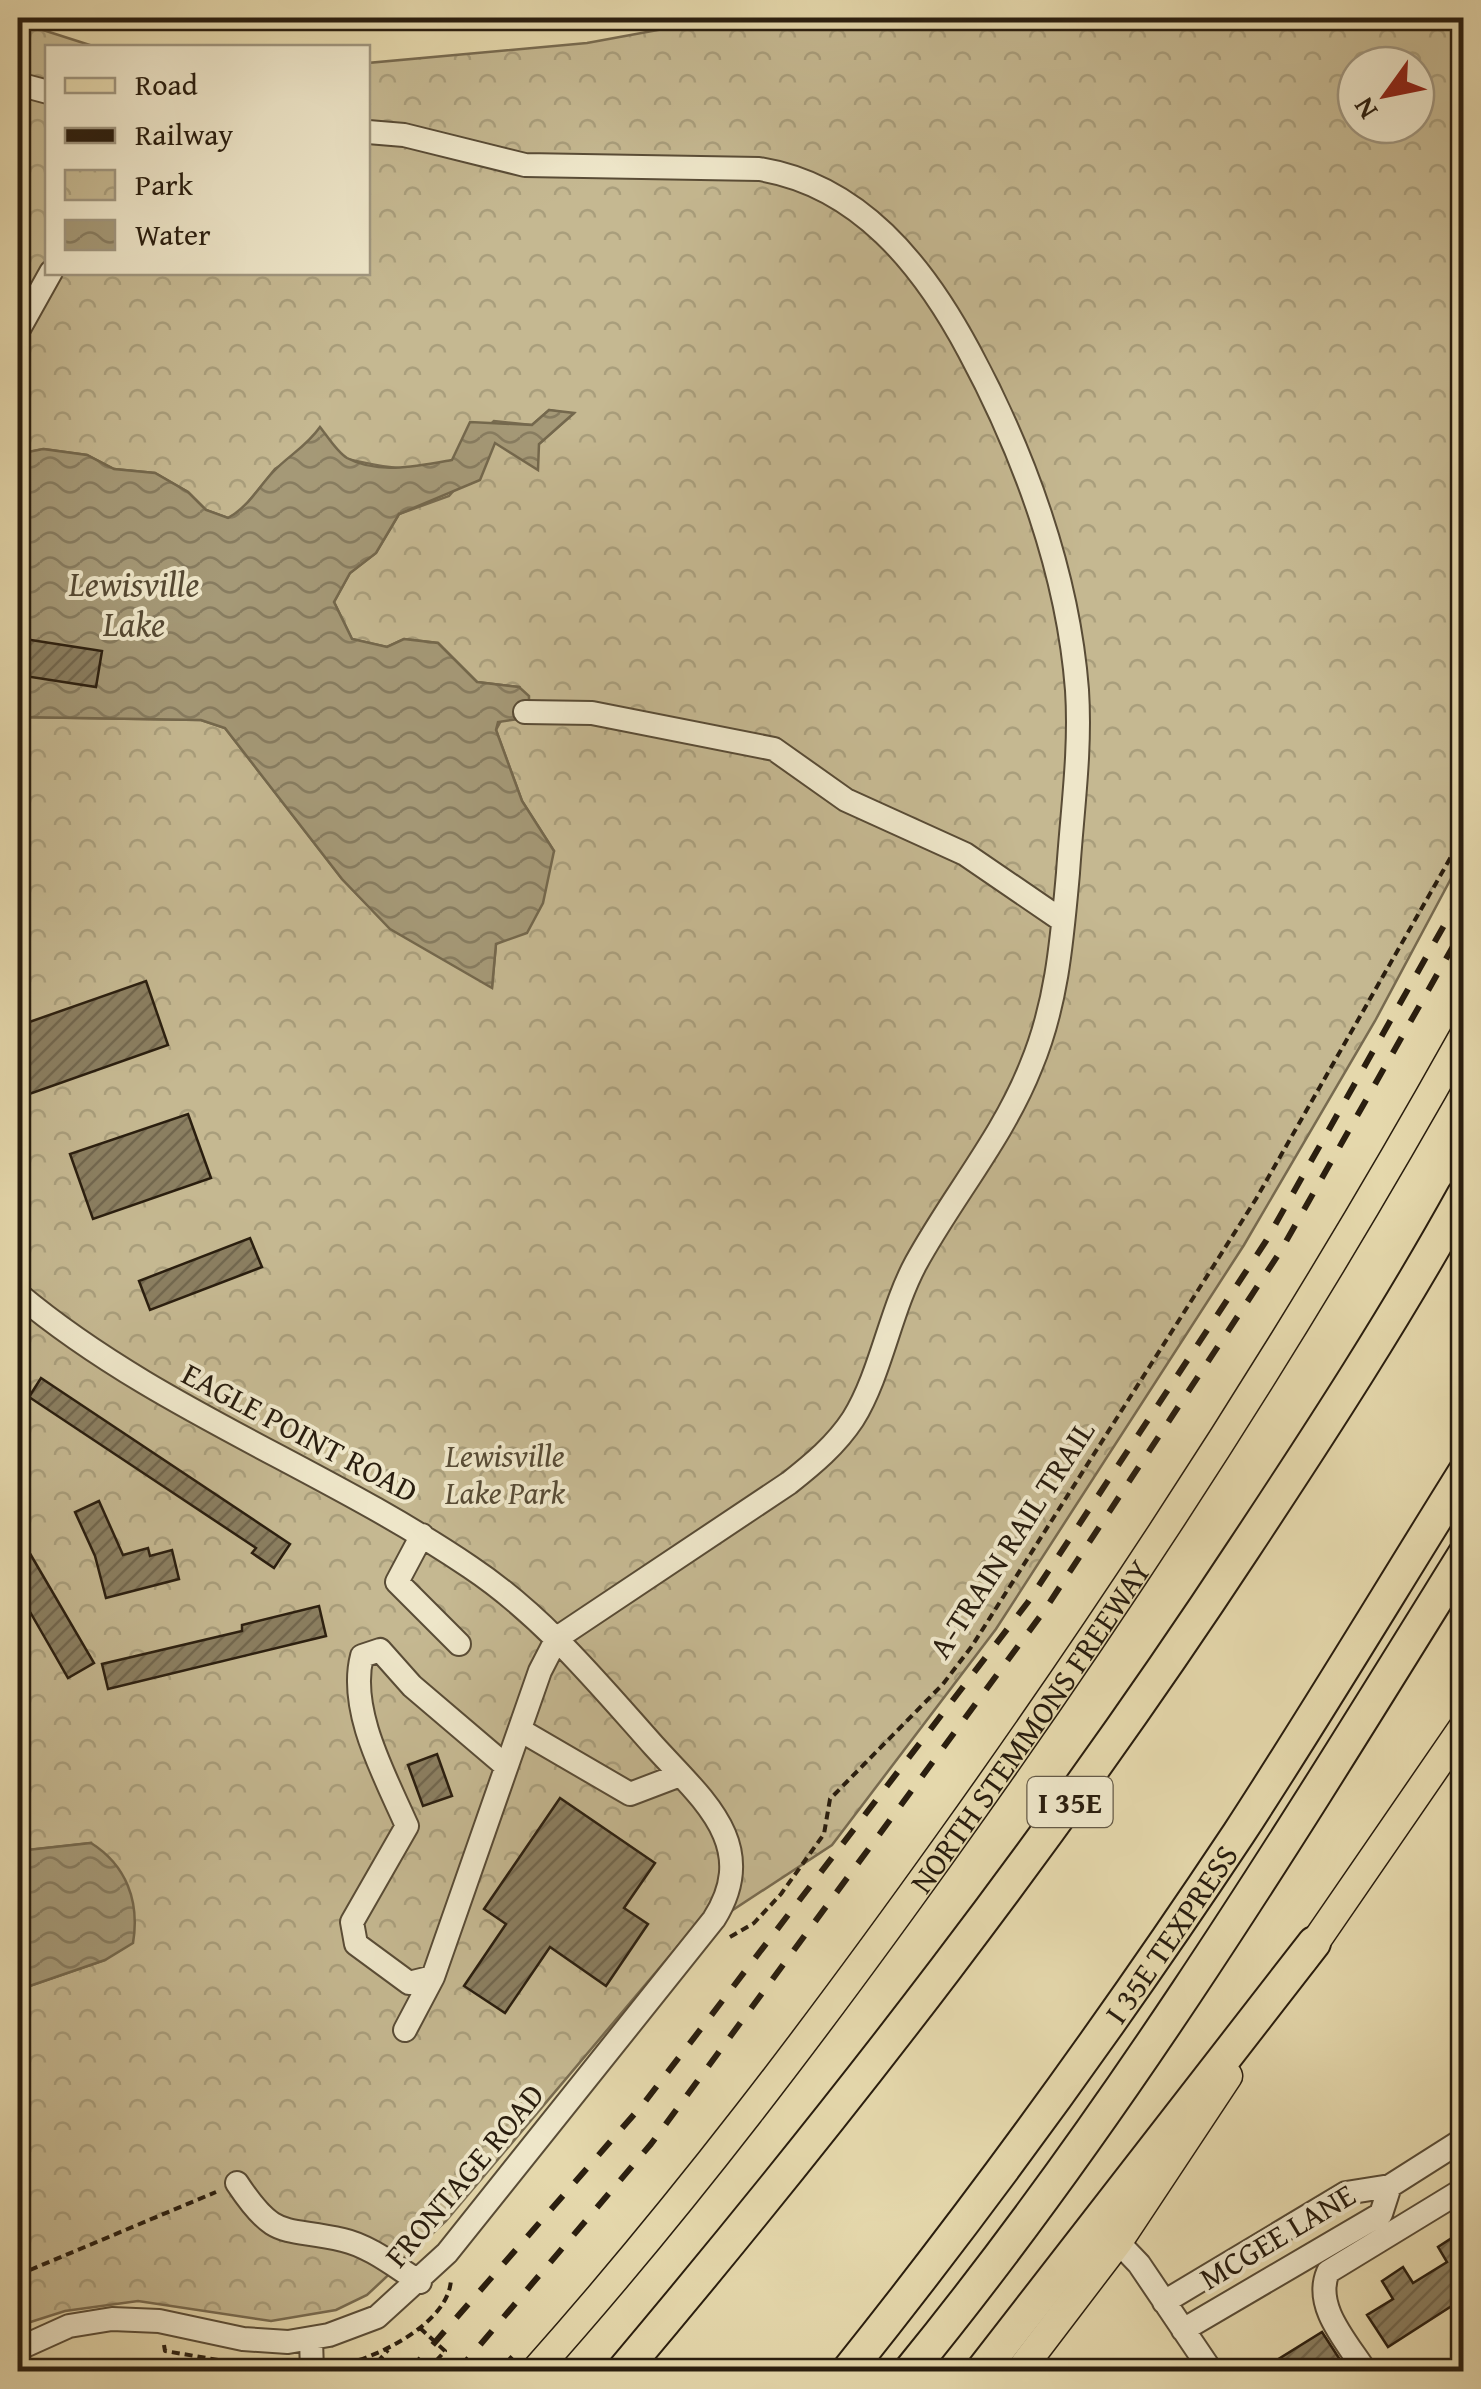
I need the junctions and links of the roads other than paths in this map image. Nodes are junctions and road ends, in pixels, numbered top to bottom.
1 (18, 84) edge
2 (45, 91) edge
3 (370, 132) edge
4 (49, 275) edge
5 (18, 331) edge
6 (524, 712) dead end
7 (1063, 920) junction
8 (1464, 1035) edge
9 (1464, 1194) edge
10 (21, 1301) edge
11 (1464, 1473) edge
12 (422, 1535) junction
13 (1464, 1555) edge
14 (557, 1638) junction
15 (459, 1644) dead end
16 (1464, 1726) edge
17 (520, 1730) junction
18 (506, 1766) junction
19 (680, 1774) junction
20 (718, 1930) joint
21 (1314, 1944) junction
22 (433, 1977) junction
23 (405, 2030) dead end
24 (1464, 2140) edge
25 (237, 2183) road end
26 (1390, 2186) junction
27 (1464, 2189) edge
28 (1118, 2242) junction
29 (420, 2282) junction
30 (1164, 2302) junction
31 (1183, 2330) junction
32 (311, 2338) junction
33 (18, 2348) edge
34 (301, 2370) edge
35 (534, 2372) edge
36 (622, 2372) edge
37 (847, 2372) edge
38 (909, 2372) edge
39 (981, 2372) edge
40 (1018, 2372) edge
41 (1212, 2372) edge
42 (1366, 2372) edge

1 - 2 street
3 - 7 street
4 - 5 street
6 - 7 street
7 - 14 street
8 - 35 main road, NORTH STEMMONS FREEWAY
9 - 36 highway, I 35E
10 - 12 street, EAGLE POINT ROAD
11 - 37 highway, I 35E TEXPRESS
12 - 14 street, EAGLE POINT ROAD
12 - 15 street
13 - 38 highway
14 - 17 street
14 - 19 street, EAGLE POINT ROAD
16 - 21 main road
17 - 18 street
17 - 19 street
18 - 22 street
18 - 22 street
19 - 20 street, EAGLE POINT ROAD
20 - 29 street, FRONTAGE ROAD
21 - 28 main road
21 - 39 highway
22 - 23 street
24 - 26 street, MCGEE LANE
25 - 29 street
26 - 30 street, MCGEE LANE
26 - 31 street, MCGEE LANE
27 - 42 street
28 - 30 street
28 - 40 main road
29 - 32 street, FRONTAGE ROAD
30 - 31 street
31 - 41 street
32 - 33 street, FRONTAGE ROAD
32 - 34 street

